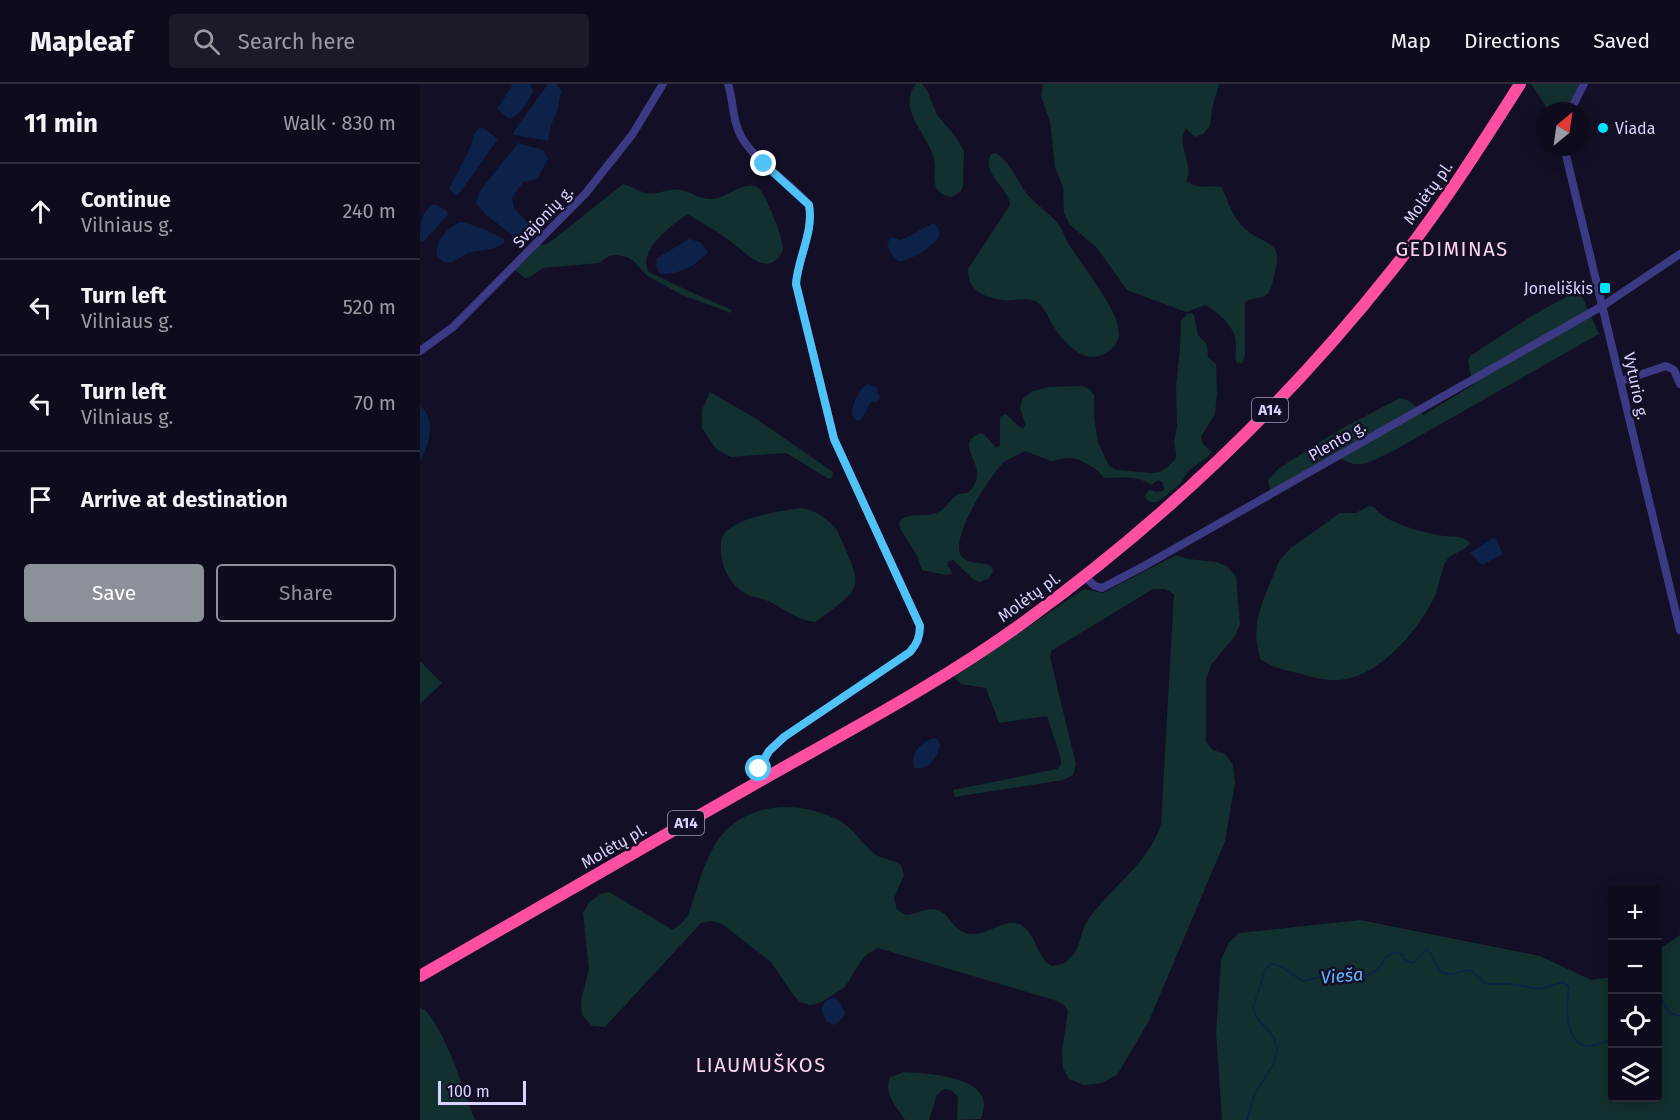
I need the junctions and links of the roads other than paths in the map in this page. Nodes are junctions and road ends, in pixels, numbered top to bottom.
1 (663, 84) edge
2 (728, 84) edge
3 (1520, 84) edge
4 (1584, 84) edge
5 (1575, 102) edge
6 (1566, 156) edge
7 (1680, 254) edge
8 (1604, 305) junction
9 (420, 351) edge
10 (1621, 381) junction
11 (1680, 384) edge
12 (1085, 576) junction
13 (1680, 630) edge
14 (760, 781) junction
15 (420, 976) edge

1 - 9 street, Svajonių g.
2 - 14 street
3 - 12 highway, Molėtų pl. / A14
4 - 5 street
6 - 8 street, Vyturio g.
7 - 8 street
8 - 10 street, Vyturio g.
8 - 12 street, Plento g.
10 - 11 street
10 - 13 street, Vyturio g.
12 - 14 highway, Molėtų pl. / A14
14 - 15 highway, Molėtų pl. / A14

